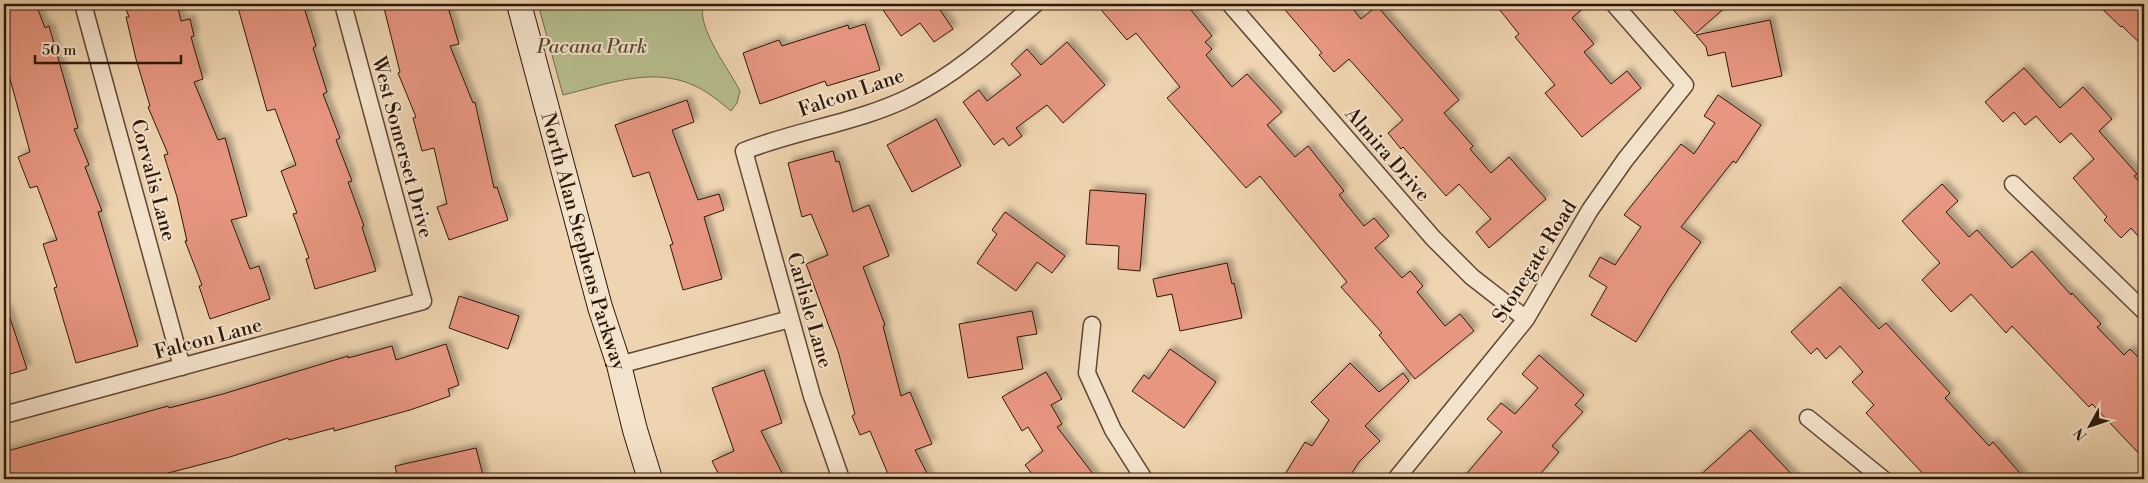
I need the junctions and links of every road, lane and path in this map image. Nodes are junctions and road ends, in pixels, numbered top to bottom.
1 (83, 4) edge
2 (343, 4) edge
3 (519, 4) edge
4 (1035, 4) edge
5 (1230, 4) edge
6 (1614, 4) edge
7 (744, 151) joint
8 (2013, 184) dead end
9 (423, 301) joint
10 (2144, 311) edge
11 (790, 319) junction
12 (1526, 319) junction
13 (1092, 325) dead end
14 (619, 365) junction
15 (182, 367) junction
16 (4, 415) edge
17 (1808, 418) dead end
18 (650, 479) edge
19 (841, 479) edge
20 (1144, 479) edge
21 (1396, 479) edge
22 (1884, 479) edge

1 - 15 street, Corvalis Lane
2 - 9 street, West Somerset Drive
3 - 14 street, North Alan Stephens Parkway
4 - 7 street, Falcon Lane
5 - 12 street, Almira Drive
6 - 12 street, Stonegate Road
7 - 11 street, Carlisle Lane
8 - 10 street
9 - 15 street, Falcon Lane
11 - 14 street
11 - 19 street, Carlisle Lane
12 - 21 street, Stonegate Road
13 - 20 street
14 - 18 street, North Alan Stephens Parkway
15 - 16 street, Falcon Lane
17 - 22 street

